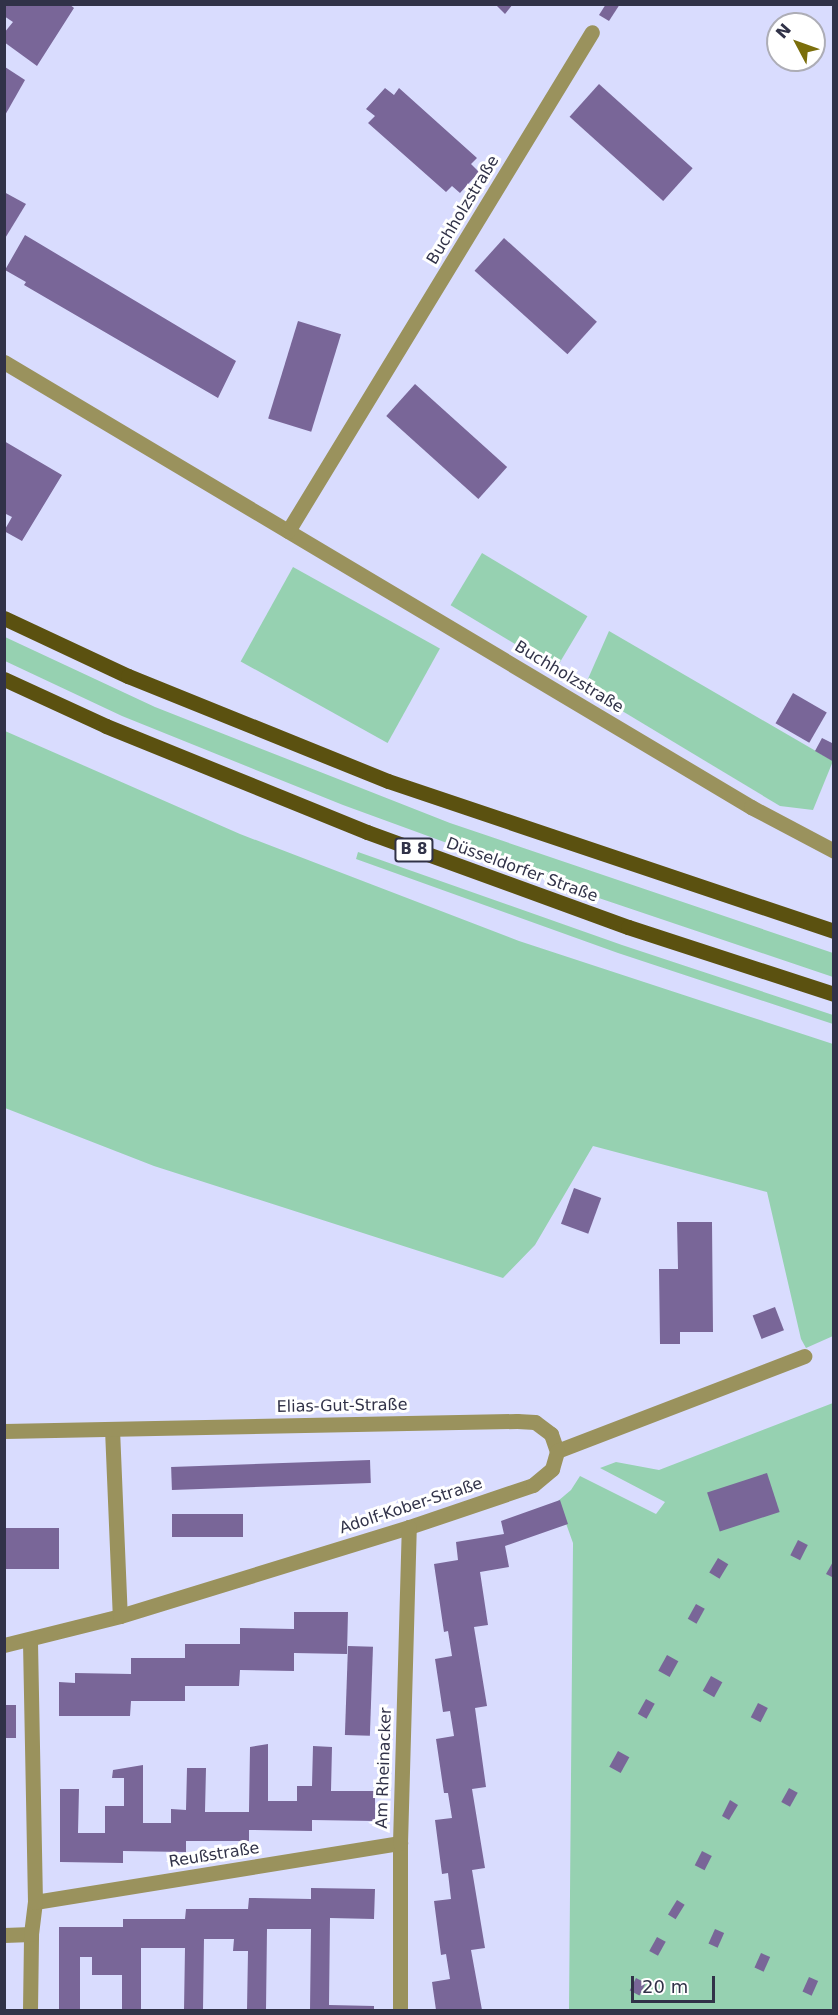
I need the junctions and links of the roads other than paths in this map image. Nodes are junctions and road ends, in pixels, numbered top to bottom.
1 (592, 32) dead end
2 (4, 362) edge
3 (288, 531) junction
4 (4, 618) edge
5 (4, 679) edge
6 (834, 850) edge
7 (834, 931) edge
8 (834, 994) edge
9 (804, 1356) dead end
10 (112, 1429) junction
11 (4, 1431) edge
12 (557, 1450) junction
13 (408, 1527) junction
14 (120, 1616) junction
15 (30, 1641) junction
16 (4, 1646) edge
17 (400, 1843) junction
18 (35, 1902) junction
19 (31, 1934) junction
20 (4, 1935) edge
21 (30, 2010) edge
22 (400, 2010) edge

1 - 3 street, Buchholzstraße
2 - 3 street, Buchholzstraße
3 - 6 street, Buchholzstraße
4 - 7 main road
5 - 8 main road, Düsseldorfer Straße / B 8
9 - 12 street
10 - 11 street, Elias-Gut-Straße
10 - 12 street, Elias-Gut-Straße
10 - 14 street
12 - 13 street, Adolf-Kober-Straße
13 - 14 street, Adolf-Kober-Straße
13 - 17 street, Am Rheinacker
14 - 15 street, Adolf-Kober-Straße
15 - 16 street, Adolf-Kober-Straße
15 - 18 street
17 - 18 street, Reußstraße
17 - 22 street, Am Rheinacker
18 - 19 street
19 - 20 street
19 - 21 street

